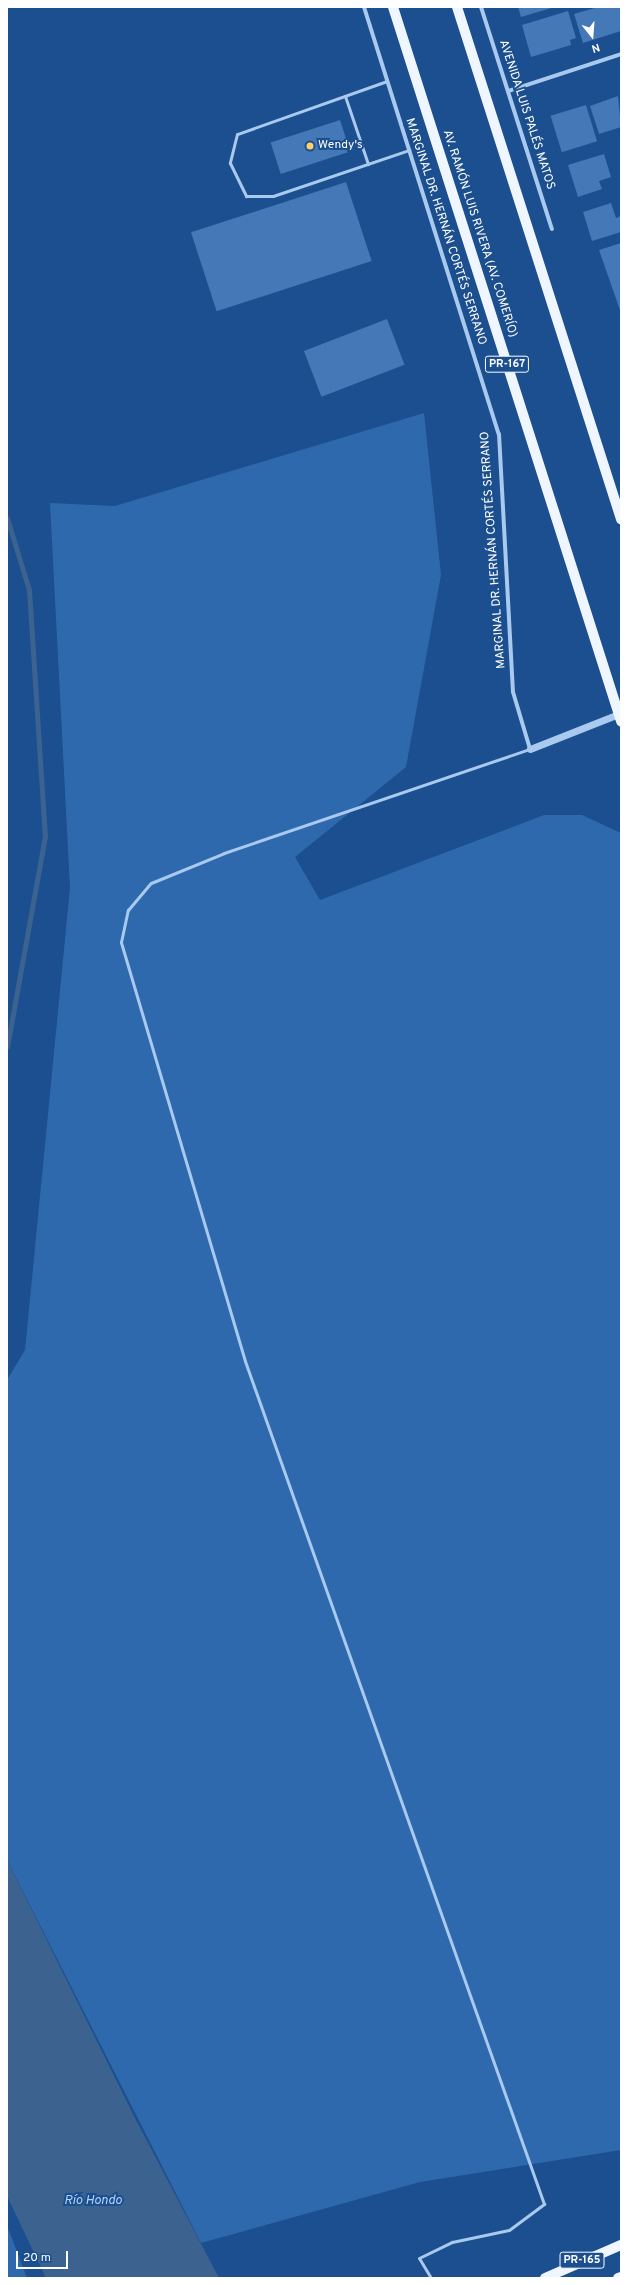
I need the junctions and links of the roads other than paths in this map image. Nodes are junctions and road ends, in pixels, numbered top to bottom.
1 (364, 7) edge
2 (393, 7) edge
3 (457, 7) edge
4 (481, 7) edge
5 (621, 54) edge
6 (387, 81) junction
7 (508, 91) junction
8 (345, 96) junction
9 (409, 150) junction
10 (368, 164) junction
11 (552, 229) dead end
12 (621, 519) edge
13 (620, 716) edge
14 (530, 749) junction
15 (621, 2245) edge
16 (621, 2277) edge
17 (431, 2278) edge
18 (545, 2278) edge
19 (618, 2278) edge

1 - 6 street, MARGINAL DR. HERNÁN CORTÉS SERRANO
2 - 13 main road, AV. RAMÓN LUIS RIVERA (AV. COMERÍO) / PR-167
3 - 12 main road
4 - 7 street, AVENIDA LUIS PALÉS MATOS
5 - 7 street
6 - 8 lane
6 - 9 street, MARGINAL DR. HERNÁN CORTÉS SERRANO
7 - 11 street, AVENIDA LUIS PALÉS MATOS
8 - 10 lane
8 - 10 lane
9 - 10 lane
9 - 14 street, MARGINAL DR. HERNÁN CORTÉS SERRANO
13 - 14 street
14 - 17 lane
15 - 18 main road, PR-165
16 - 19 main road, PR-165

